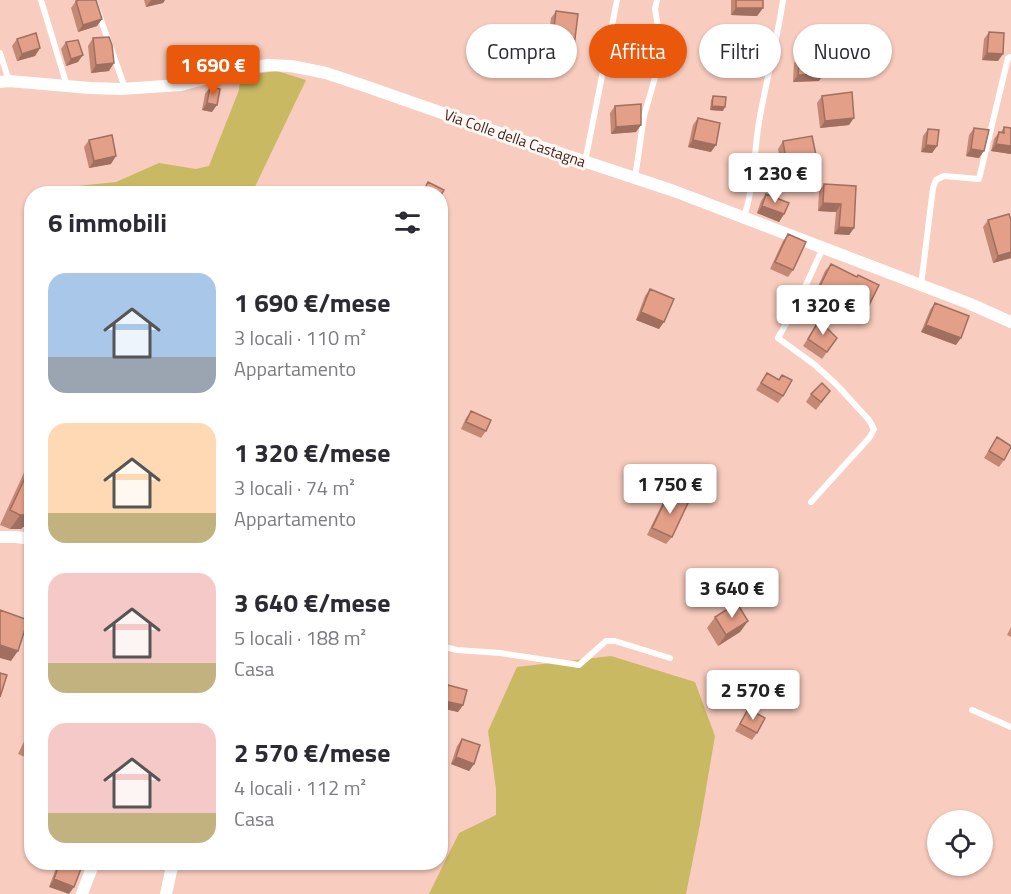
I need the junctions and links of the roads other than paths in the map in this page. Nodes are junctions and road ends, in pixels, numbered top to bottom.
1 (41, 0) edge
2 (94, 0) edge
3 (617, 0) edge
4 (657, 0) edge
5 (783, 0) edge
6 (0, 53) edge
7 (1011, 57) edge
8 (4, 82) edge
9 (68, 86) junction
10 (125, 89) junction
11 (585, 162) junction
12 (634, 178) junction
13 (744, 217) junction
14 (823, 248) junction
15 (921, 285) junction
16 (1011, 322) edge
17 (811, 502) dead end
18 (0, 537) edge
19 (24, 538) edge
20 (448, 648) edge
21 (670, 658) dead end
22 (972, 710) dead end
23 (1011, 727) edge
24 (91, 870) edge
25 (171, 870) edge
26 (82, 894) edge
27 (166, 894) edge

1 - 9 lane
2 - 10 lane
3 - 11 lane
4 - 12 lane
5 - 13 lane
6 - 8 lane
7 - 15 lane
8 - 9 street, Via Colle della Castagna
9 - 10 street, Via Colle della Castagna
10 - 11 street, Via Colle della Castagna
11 - 12 street, Via Colle della Castagna
12 - 13 street, Via Colle della Castagna
13 - 14 street, Via Colle della Castagna
14 - 15 street, Via Colle della Castagna
14 - 17 lane
15 - 16 street, Via Colle della Castagna
18 - 19 street
20 - 21 lane
22 - 23 lane
24 - 26 street
25 - 27 street

